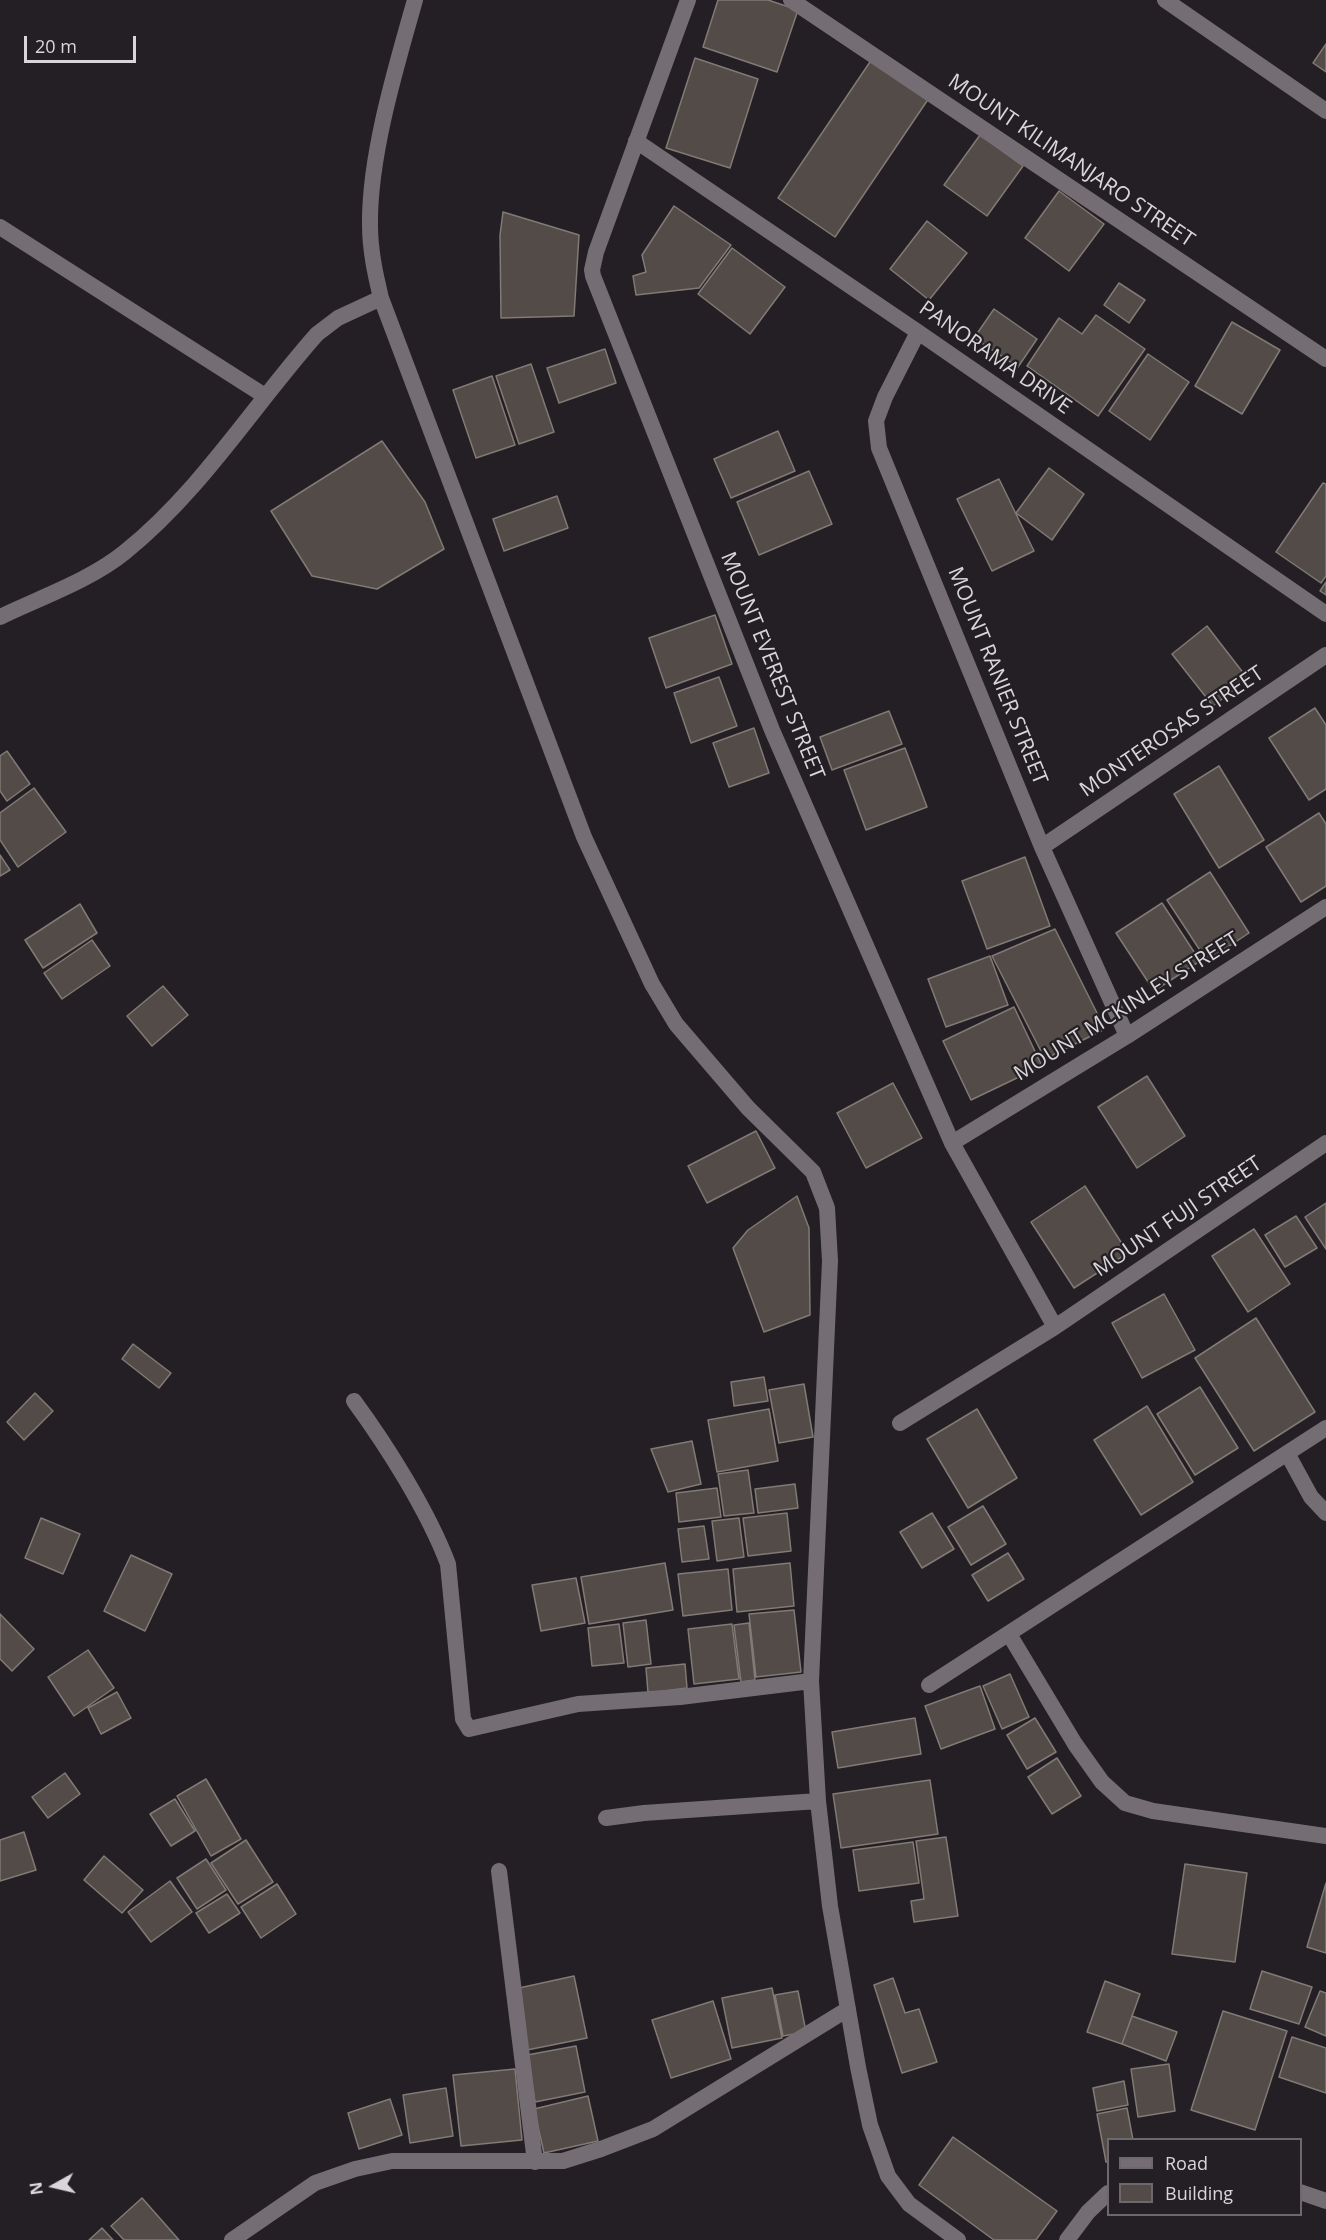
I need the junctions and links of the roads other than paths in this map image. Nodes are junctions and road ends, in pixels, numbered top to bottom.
1 (415, 0) edge
2 (688, 0) edge
3 (791, 0) edge
4 (1164, 0) edge
5 (1326, 111) edge
6 (636, 141) junction
7 (0, 227) edge
8 (381, 298) junction
9 (918, 332) junction
10 (1326, 359) edge
11 (265, 396) junction
12 (1326, 614) edge
13 (0, 617) edge
14 (1326, 655) edge
15 (1042, 847) junction
16 (1326, 907) edge
17 (1127, 1036) junction
18 (952, 1143) junction
19 (1326, 1143) edge
20 (1055, 1327) junction
21 (354, 1401) dead end
22 (900, 1424) dead end
23 (1326, 1428) edge
24 (1287, 1453) junction
25 (1326, 1512) edge
26 (1009, 1635) junction
27 (811, 1681) junction
28 (929, 1685) dead end
29 (818, 1801) junction
30 (606, 1818) dead end
31 (1326, 1836) edge
32 (499, 1871) dead end
33 (848, 2009) junction
34 (535, 2162) junction
35 (1302, 2193) edge
36 (1107, 2194) edge
37 (1326, 2201) edge
38 (232, 2240) edge
39 (958, 2240) edge
40 (1067, 2240) edge

1 - 8 street
2 - 6 street, MOUNT EVEREST STREET
3 - 10 street, MOUNT KILIMANJARO STREET
4 - 5 street
6 - 9 street, PANORAMA DRIVE
6 - 18 street, MOUNT EVEREST STREET
7 - 11 street
8 - 11 street
8 - 27 street
9 - 12 street, PANORAMA DRIVE
9 - 15 street, MOUNT RANIER STREET
11 - 13 street
14 - 15 street, MONTEROSAS STREET
15 - 17 street, MOUNT RANIER STREET
16 - 17 street, MOUNT MCKINLEY STREET
17 - 18 street, MOUNT MCKINLEY STREET
18 - 20 street, MOUNT EVEREST STREET
19 - 20 street, MOUNT FUJI STREET
20 - 22 street, MOUNT FUJI STREET
21 - 27 street
23 - 24 street
24 - 25 street
24 - 26 street
26 - 28 street
26 - 31 street
27 - 29 street
29 - 30 street
29 - 33 street
32 - 34 street
33 - 34 street
33 - 39 street
34 - 38 street
35 - 37 street
36 - 40 street

